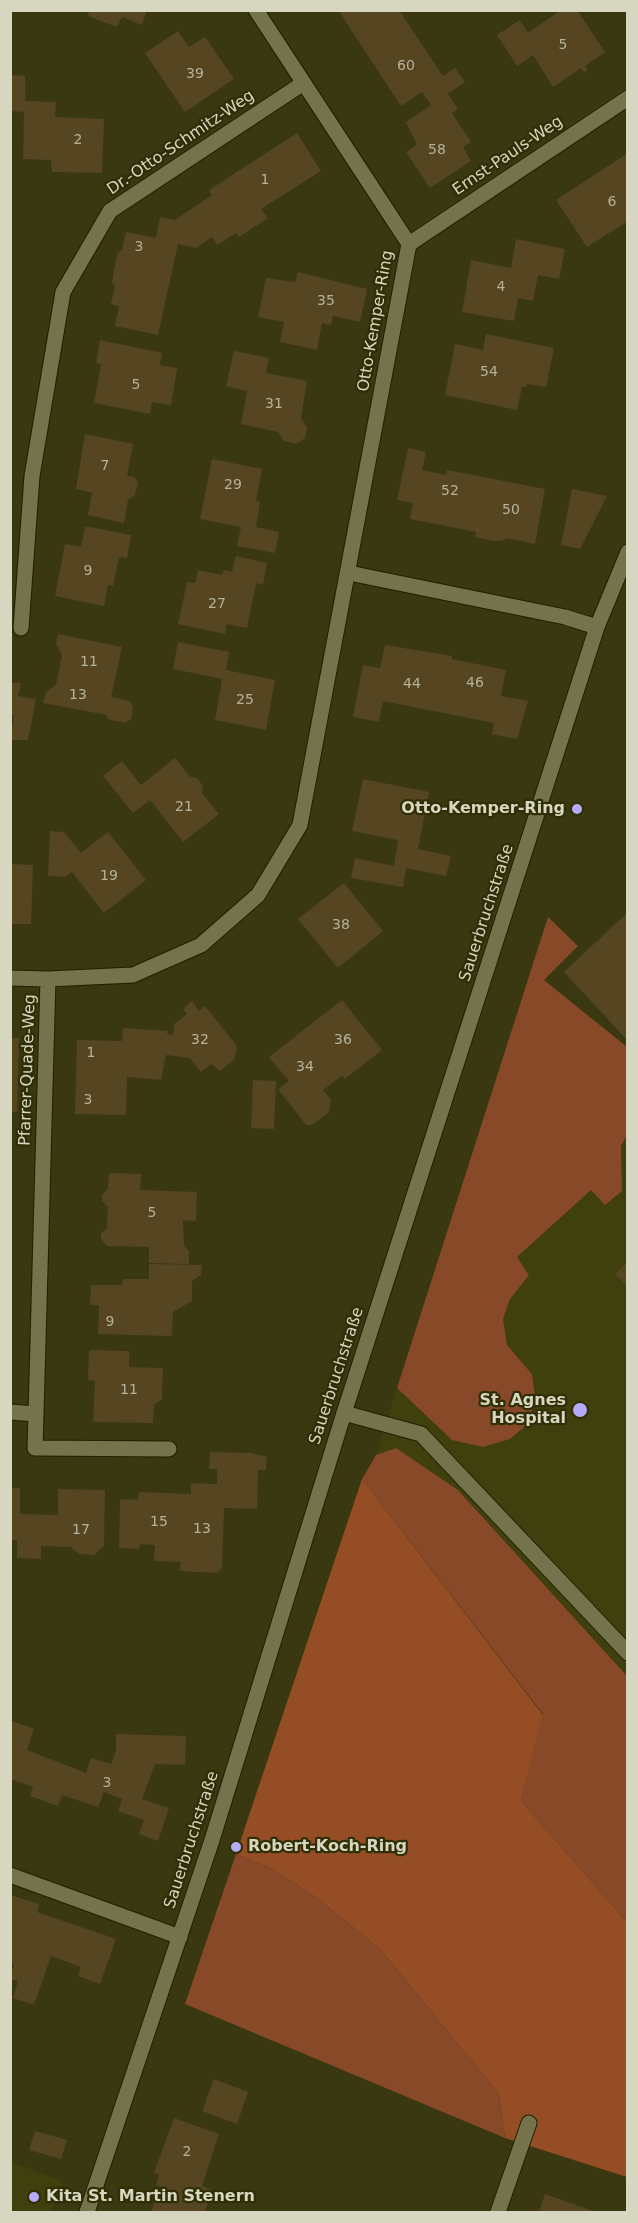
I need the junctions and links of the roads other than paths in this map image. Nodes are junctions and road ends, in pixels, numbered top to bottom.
1 (256, 10) edge
2 (302, 84) junction
3 (627, 98) edge
4 (409, 244) junction
5 (627, 552) edge
6 (349, 573) junction
7 (597, 627) junction
8 (21, 628) dead end
9 (10, 978) edge
10 (48, 979) junction
11 (10, 1412) edge
12 (344, 1413) junction
13 (36, 1414) junction
14 (169, 1449) dead end
15 (627, 1653) edge
16 (10, 1875) edge
17 (180, 1937) junction
18 (529, 2123) dead end
19 (87, 2212) edge
20 (498, 2212) edge

1 - 2 street, Otto-Kemper-Ring
2 - 4 street, Otto-Kemper-Ring
2 - 8 street, Dr.-Otto-Schmitz-Weg
3 - 4 street, Ernst-Pauls-Weg
4 - 6 street, Otto-Kemper-Ring
5 - 7 street, Sauerbruchstraße
6 - 7 street
6 - 10 street, Otto-Kemper-Ring
7 - 12 street, Sauerbruchstraße
9 - 10 street, Otto-Kemper-Ring
10 - 13 street, Pfarrer-Quade-Weg
11 - 13 street
12 - 15 street
12 - 17 street, Sauerbruchstraße
13 - 14 street, Pfarrer-Quade-Weg
16 - 17 street
17 - 19 street, Sauerbruchstraße
18 - 20 street

